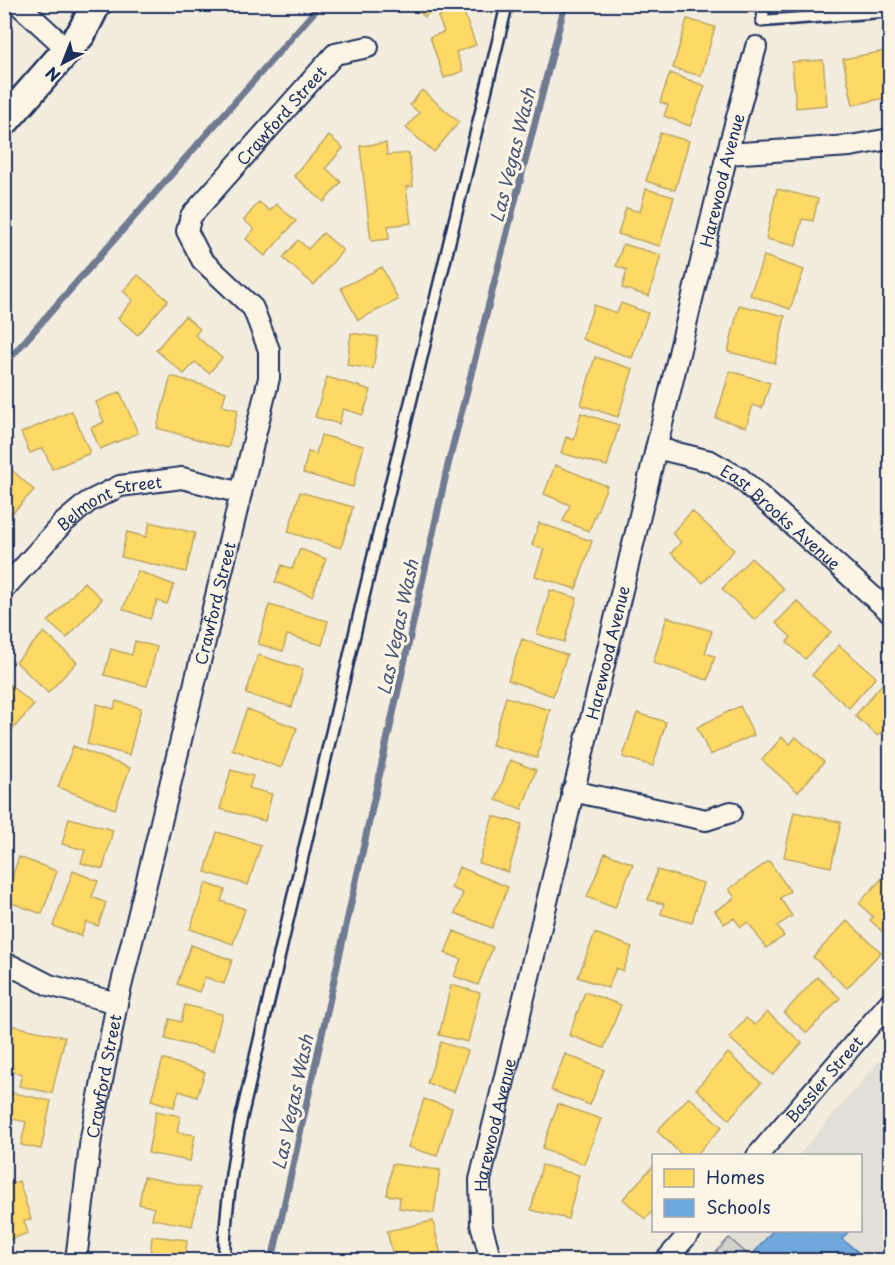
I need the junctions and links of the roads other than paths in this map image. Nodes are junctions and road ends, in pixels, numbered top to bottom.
1 (18, 4) edge
2 (96, 4) edge
3 (507, 4) edge
4 (765, 4) edge
5 (886, 4) edge
6 (368, 47) dead end
7 (756, 47) dead end
8 (68, 50) junction
9 (4, 122) edge
10 (891, 139) edge
11 (727, 154) junction
12 (656, 448) junction
13 (241, 493) junction
14 (4, 590) edge
15 (891, 612) edge
16 (572, 791) junction
17 (731, 812) dead end
18 (12, 966) dead end
19 (891, 1002) edge
20 (117, 1003) junction
21 (758, 1154) edge
22 (690, 1232) edge
23 (76, 1260) edge
24 (224, 1260) edge
25 (491, 1260) edge
26 (666, 1260) edge

1 - 8 street
2 - 8 street
3 - 24 lane
4 - 5 lane
6 - 13 street, Crawford Street
7 - 11 street, Harewood Avenue
8 - 9 street
10 - 11 street
11 - 12 street, Harewood Avenue
12 - 15 street, East Brooks Avenue
12 - 16 street, Harewood Avenue
13 - 14 street, Belmont Street
13 - 20 street, Crawford Street
16 - 17 street
16 - 25 street, Harewood Avenue
18 - 20 street
19 - 21 street, Bassler Street
20 - 23 street, Crawford Street
22 - 26 street

